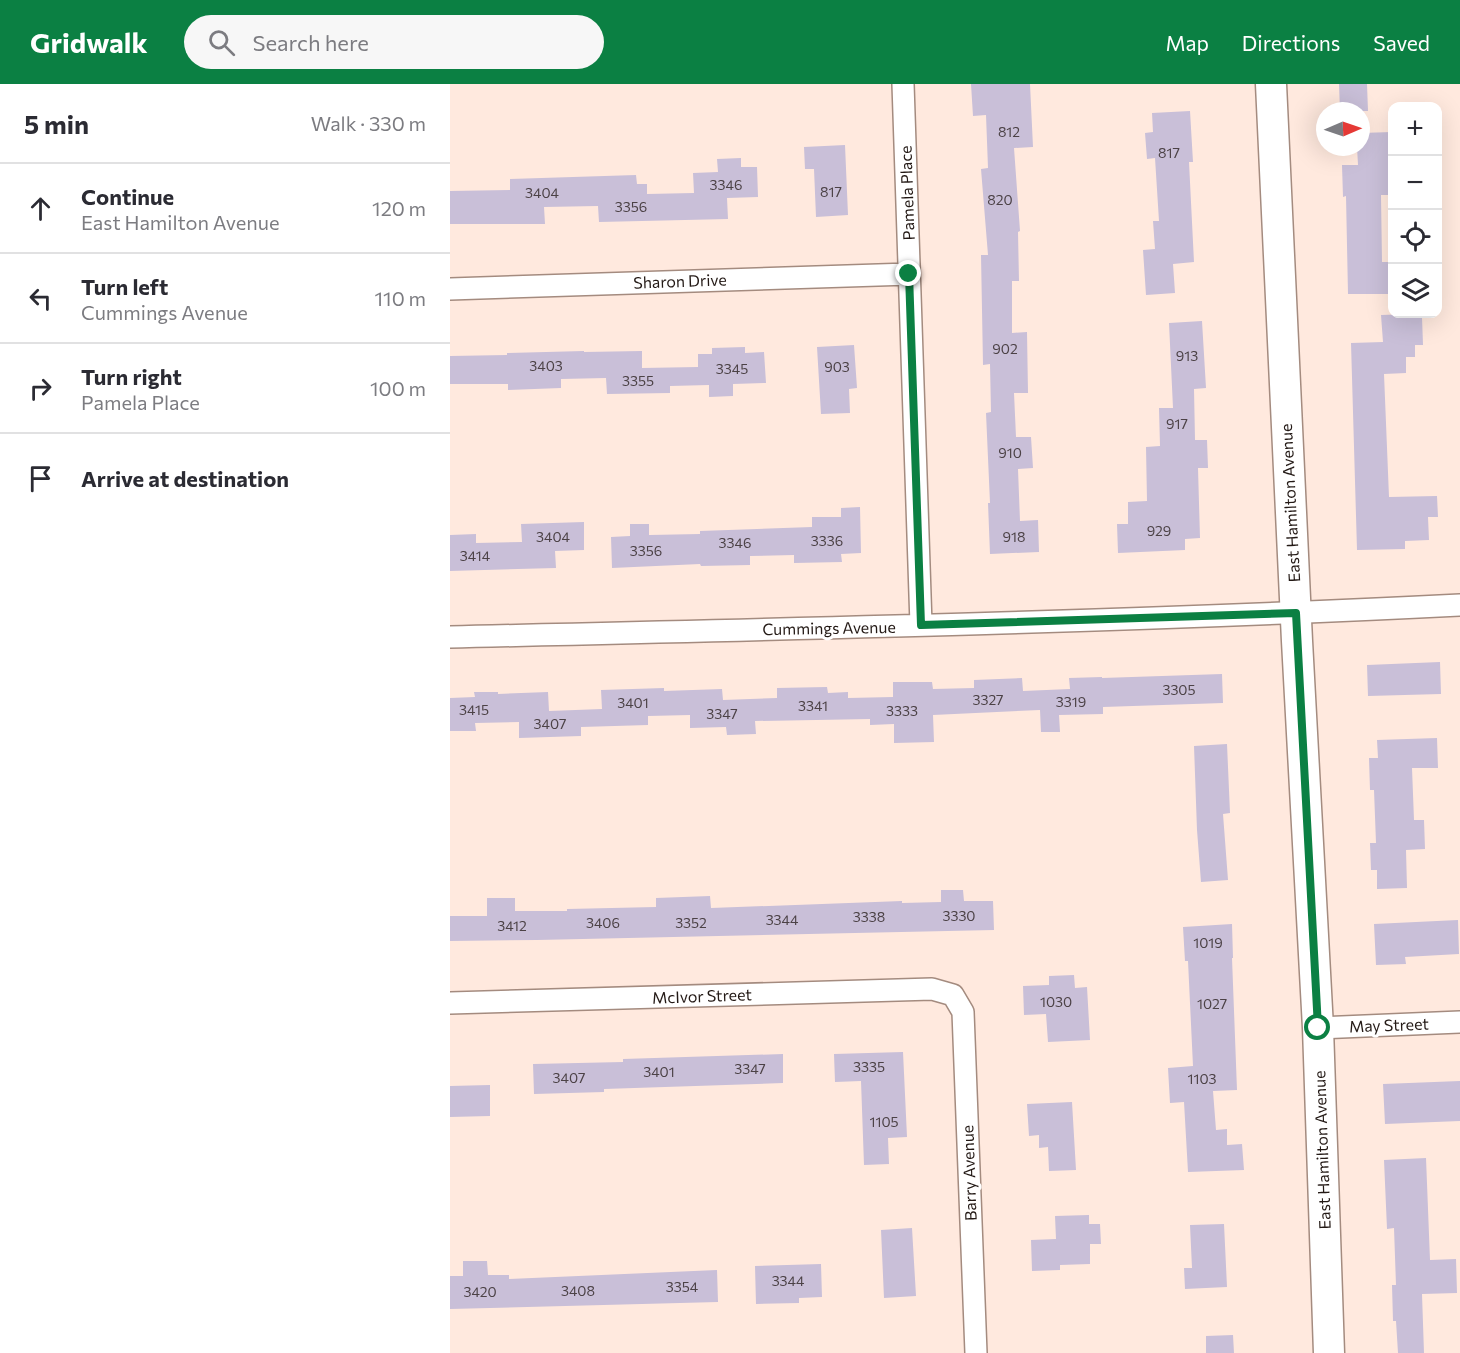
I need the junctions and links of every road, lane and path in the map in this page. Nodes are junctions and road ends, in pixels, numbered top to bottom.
1 (903, 84) edge
2 (1271, 84) edge
3 (909, 274) junction
4 (450, 289) edge
5 (1460, 605) edge
6 (1296, 613) junction
7 (921, 625) junction
8 (450, 637) edge
9 (953, 995) joint
10 (450, 1003) edge
11 (1460, 1022) edge
12 (1318, 1028) junction
13 (976, 1353) edge
14 (1329, 1353) edge

1 - 3 street, Pamela Place
2 - 6 street, East Hamilton Avenue
3 - 4 street, Sharon Drive
3 - 7 street, Pamela Place
5 - 6 street, Cummings Avenue
6 - 7 street, Cummings Avenue
6 - 12 street, East Hamilton Avenue
7 - 8 street, Cummings Avenue
9 - 10 street, McIvor Street
9 - 13 street, Barry Avenue
11 - 12 street, May Street
12 - 14 street, East Hamilton Avenue

